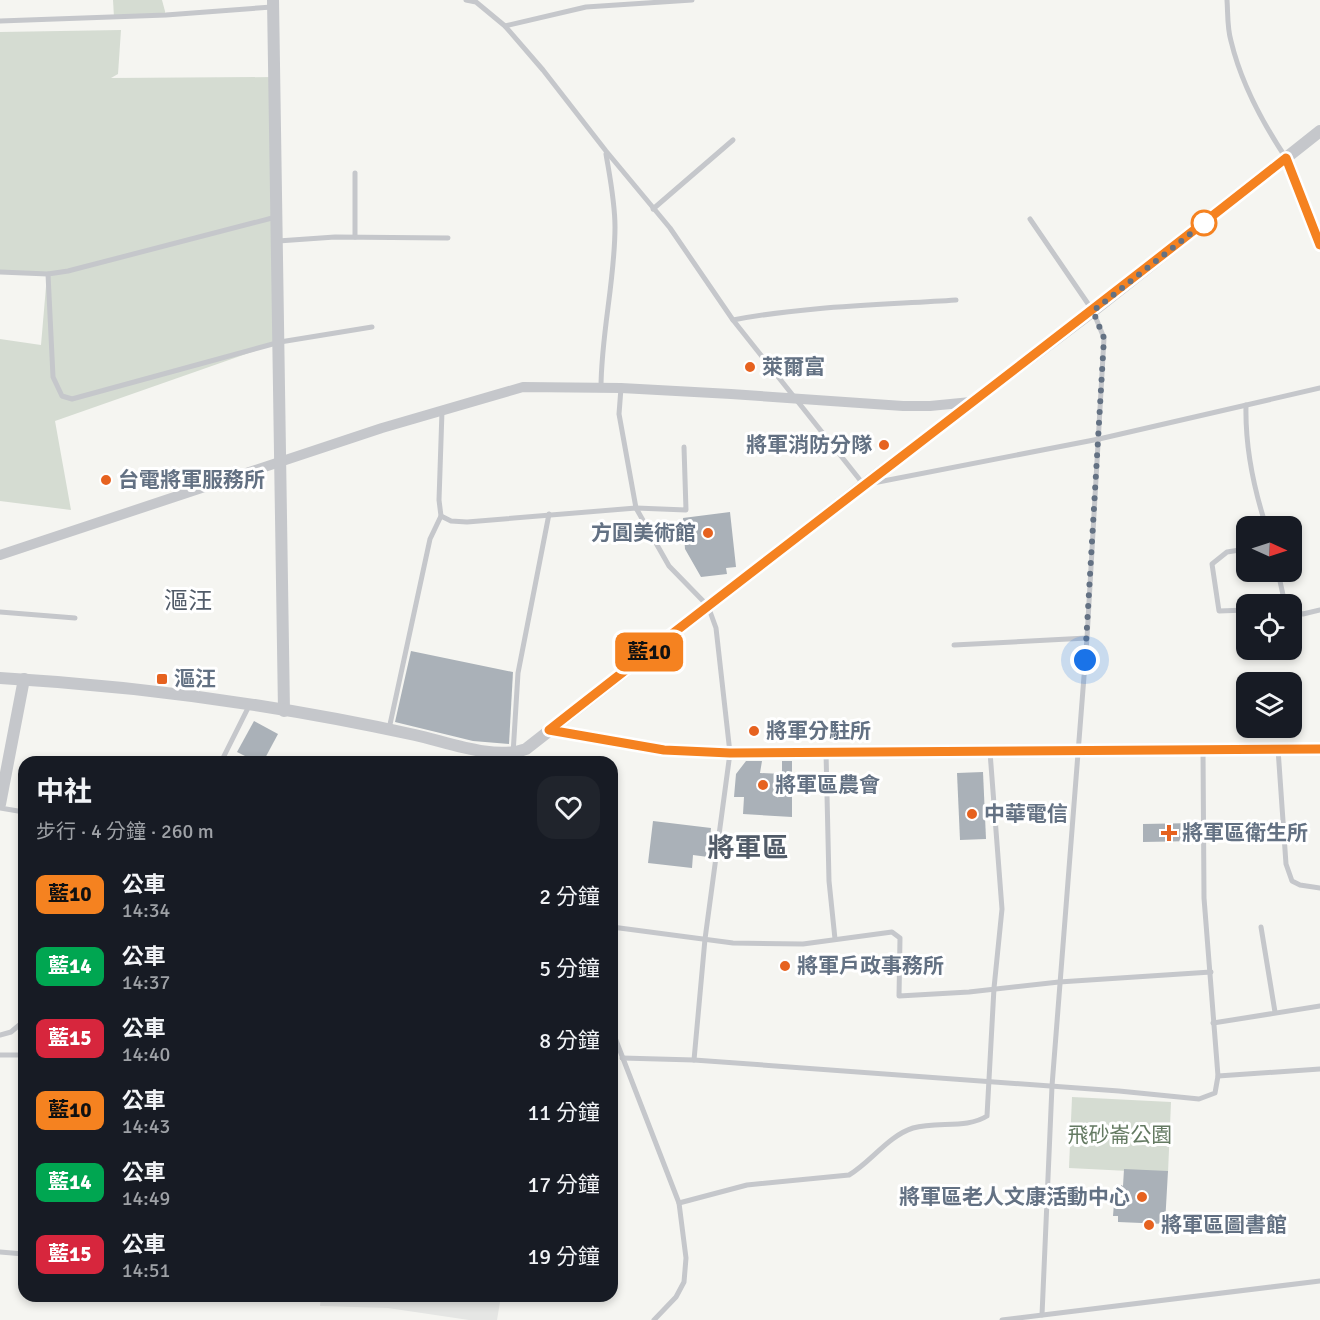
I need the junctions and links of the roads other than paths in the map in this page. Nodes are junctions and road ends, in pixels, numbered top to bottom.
1 (466, 0) edge
2 (692, 0) edge
3 (1227, 0) edge
4 (476, 1) edge
5 (273, 3) edge
6 (0, 21) edge
7 (505, 26) junction
8 (1320, 131) edge
9 (733, 140) dead end
10 (606, 152) junction
11 (1286, 158) junction
12 (355, 173) dead end
13 (653, 209) junction
14 (277, 217) junction
15 (1030, 219) dead end
16 (355, 237) junction
17 (448, 238) dead end
18 (278, 241) junction
19 (1320, 245) edge
20 (0, 272) edge
21 (48, 274) junction
22 (956, 300) dead end
23 (1093, 311) junction
24 (733, 320) junction
25 (372, 327) dead end
26 (280, 342) junction
27 (601, 388) junction
28 (621, 388) junction
29 (1320, 388) edge
30 (797, 398) junction
31 (971, 402) junction
32 (1246, 405) junction
33 (442, 409) junction
34 (1099, 439) junction
35 (684, 447) dead end
36 (280, 462) junction
37 (863, 485) junction
38 (636, 508) junction
39 (549, 514) junction
40 (441, 516) junction
41 (1263, 516) edge
42 (1236, 551) edge
43 (0, 555) edge
44 (708, 606) junction
45 (1236, 610) edge
46 (1320, 610) edge
47 (0, 612) edge
48 (1302, 614) edge
49 (75, 618) dead end
50 (1087, 638) junction
51 (954, 645) dead end
52 (0, 678) edge
53 (24, 680) junction
54 (250, 703) junction
55 (284, 711) junction
56 (389, 729) junction
57 (549, 730) junction
58 (1203, 748) junction
59 (1278, 748) junction
60 (1320, 749) edge
61 (990, 750) junction
62 (1077, 750) junction
63 (826, 752) junction
64 (730, 753) junction
65 (224, 756) edge
66 (507, 756) edge
67 (515, 756) edge
68 (517, 756) edge
69 (0, 806) edge
70 (18, 810) edge
71 (1320, 888) edge
72 (1261, 927) dead end
73 (618, 928) edge
74 (705, 939) junction
75 (835, 939) junction
76 (1211, 972) junction
77 (1059, 982) junction
78 (994, 988) junction
79 (1320, 1006) edge
80 (1275, 1012) junction
81 (1214, 1023) junction
82 (18, 1026) edge
83 (0, 1035) edge
84 (618, 1047) edge
85 (0, 1055) edge
86 (18, 1055) edge
87 (622, 1058) junction
88 (694, 1060) junction
89 (1320, 1069) edge
90 (1218, 1076) junction
91 (990, 1081) junction
92 (1052, 1086) junction
93 (679, 1203) junction
94 (0, 1252) edge
95 (18, 1254) edge
96 (1320, 1281) edge
97 (1042, 1314) junction
98 (654, 1320) edge
99 (1002, 1320) edge

1 - 4 lane
2 - 7 lane
3 - 11 lane
4 - 7 lane
5 - 6 lane
5 - 14 street
7 - 10 lane
8 - 11 street
9 - 13 lane
10 - 13 lane
10 - 27 lane
11 - 19 street
11 - 23 street
12 - 16 lane
13 - 24 lane
14 - 18 street
14 - 21 lane
15 - 23 lane
16 - 17 lane
16 - 18 lane
18 - 26 street
20 - 21 lane
21 - 26 lane
22 - 24 lane
23 - 31 street
23 - 34 lane
24 - 30 lane
25 - 26 lane
26 - 36 street
27 - 28 street
27 - 33 street
28 - 30 street
28 - 38 lane
29 - 32 lane
30 - 31 street
30 - 37 lane
31 - 37 street
32 - 34 lane
32 - 41 lane
33 - 36 street
33 - 40 lane
34 - 37 lane
34 - 50 lane
35 - 38 lane
36 - 43 street
36 - 55 street
37 - 44 street
38 - 39 lane
38 - 44 lane
39 - 40 lane
39 - 67 lane
40 - 56 lane
42 - 45 lane
44 - 57 street
44 - 64 lane
46 - 48 lane
47 - 49 lane
50 - 51 lane
50 - 62 lane
52 - 53 street
53 - 54 street
53 - 69 street
54 - 55 street
54 - 65 lane
55 - 56 street
56 - 66 street
57 - 64 street
57 - 68 street
58 - 59 street
58 - 62 street
58 - 76 lane
59 - 60 street
59 - 71 lane
61 - 62 street
61 - 63 street
61 - 78 lane
62 - 77 lane
63 - 64 street
63 - 75 lane
64 - 74 lane
69 - 70 lane
72 - 80 lane
73 - 74 lane
74 - 75 lane
74 - 88 lane
75 - 78 lane
76 - 77 lane
76 - 81 lane
77 - 78 lane
77 - 92 lane
78 - 91 lane
79 - 80 lane
80 - 81 lane
81 - 90 lane
82 - 83 lane
84 - 87 lane
85 - 86 lane
87 - 88 lane
87 - 93 lane
88 - 91 lane
89 - 90 lane
90 - 92 lane
91 - 92 lane
91 - 93 lane
92 - 97 lane
93 - 98 lane
94 - 95 lane
96 - 97 lane
97 - 99 lane

